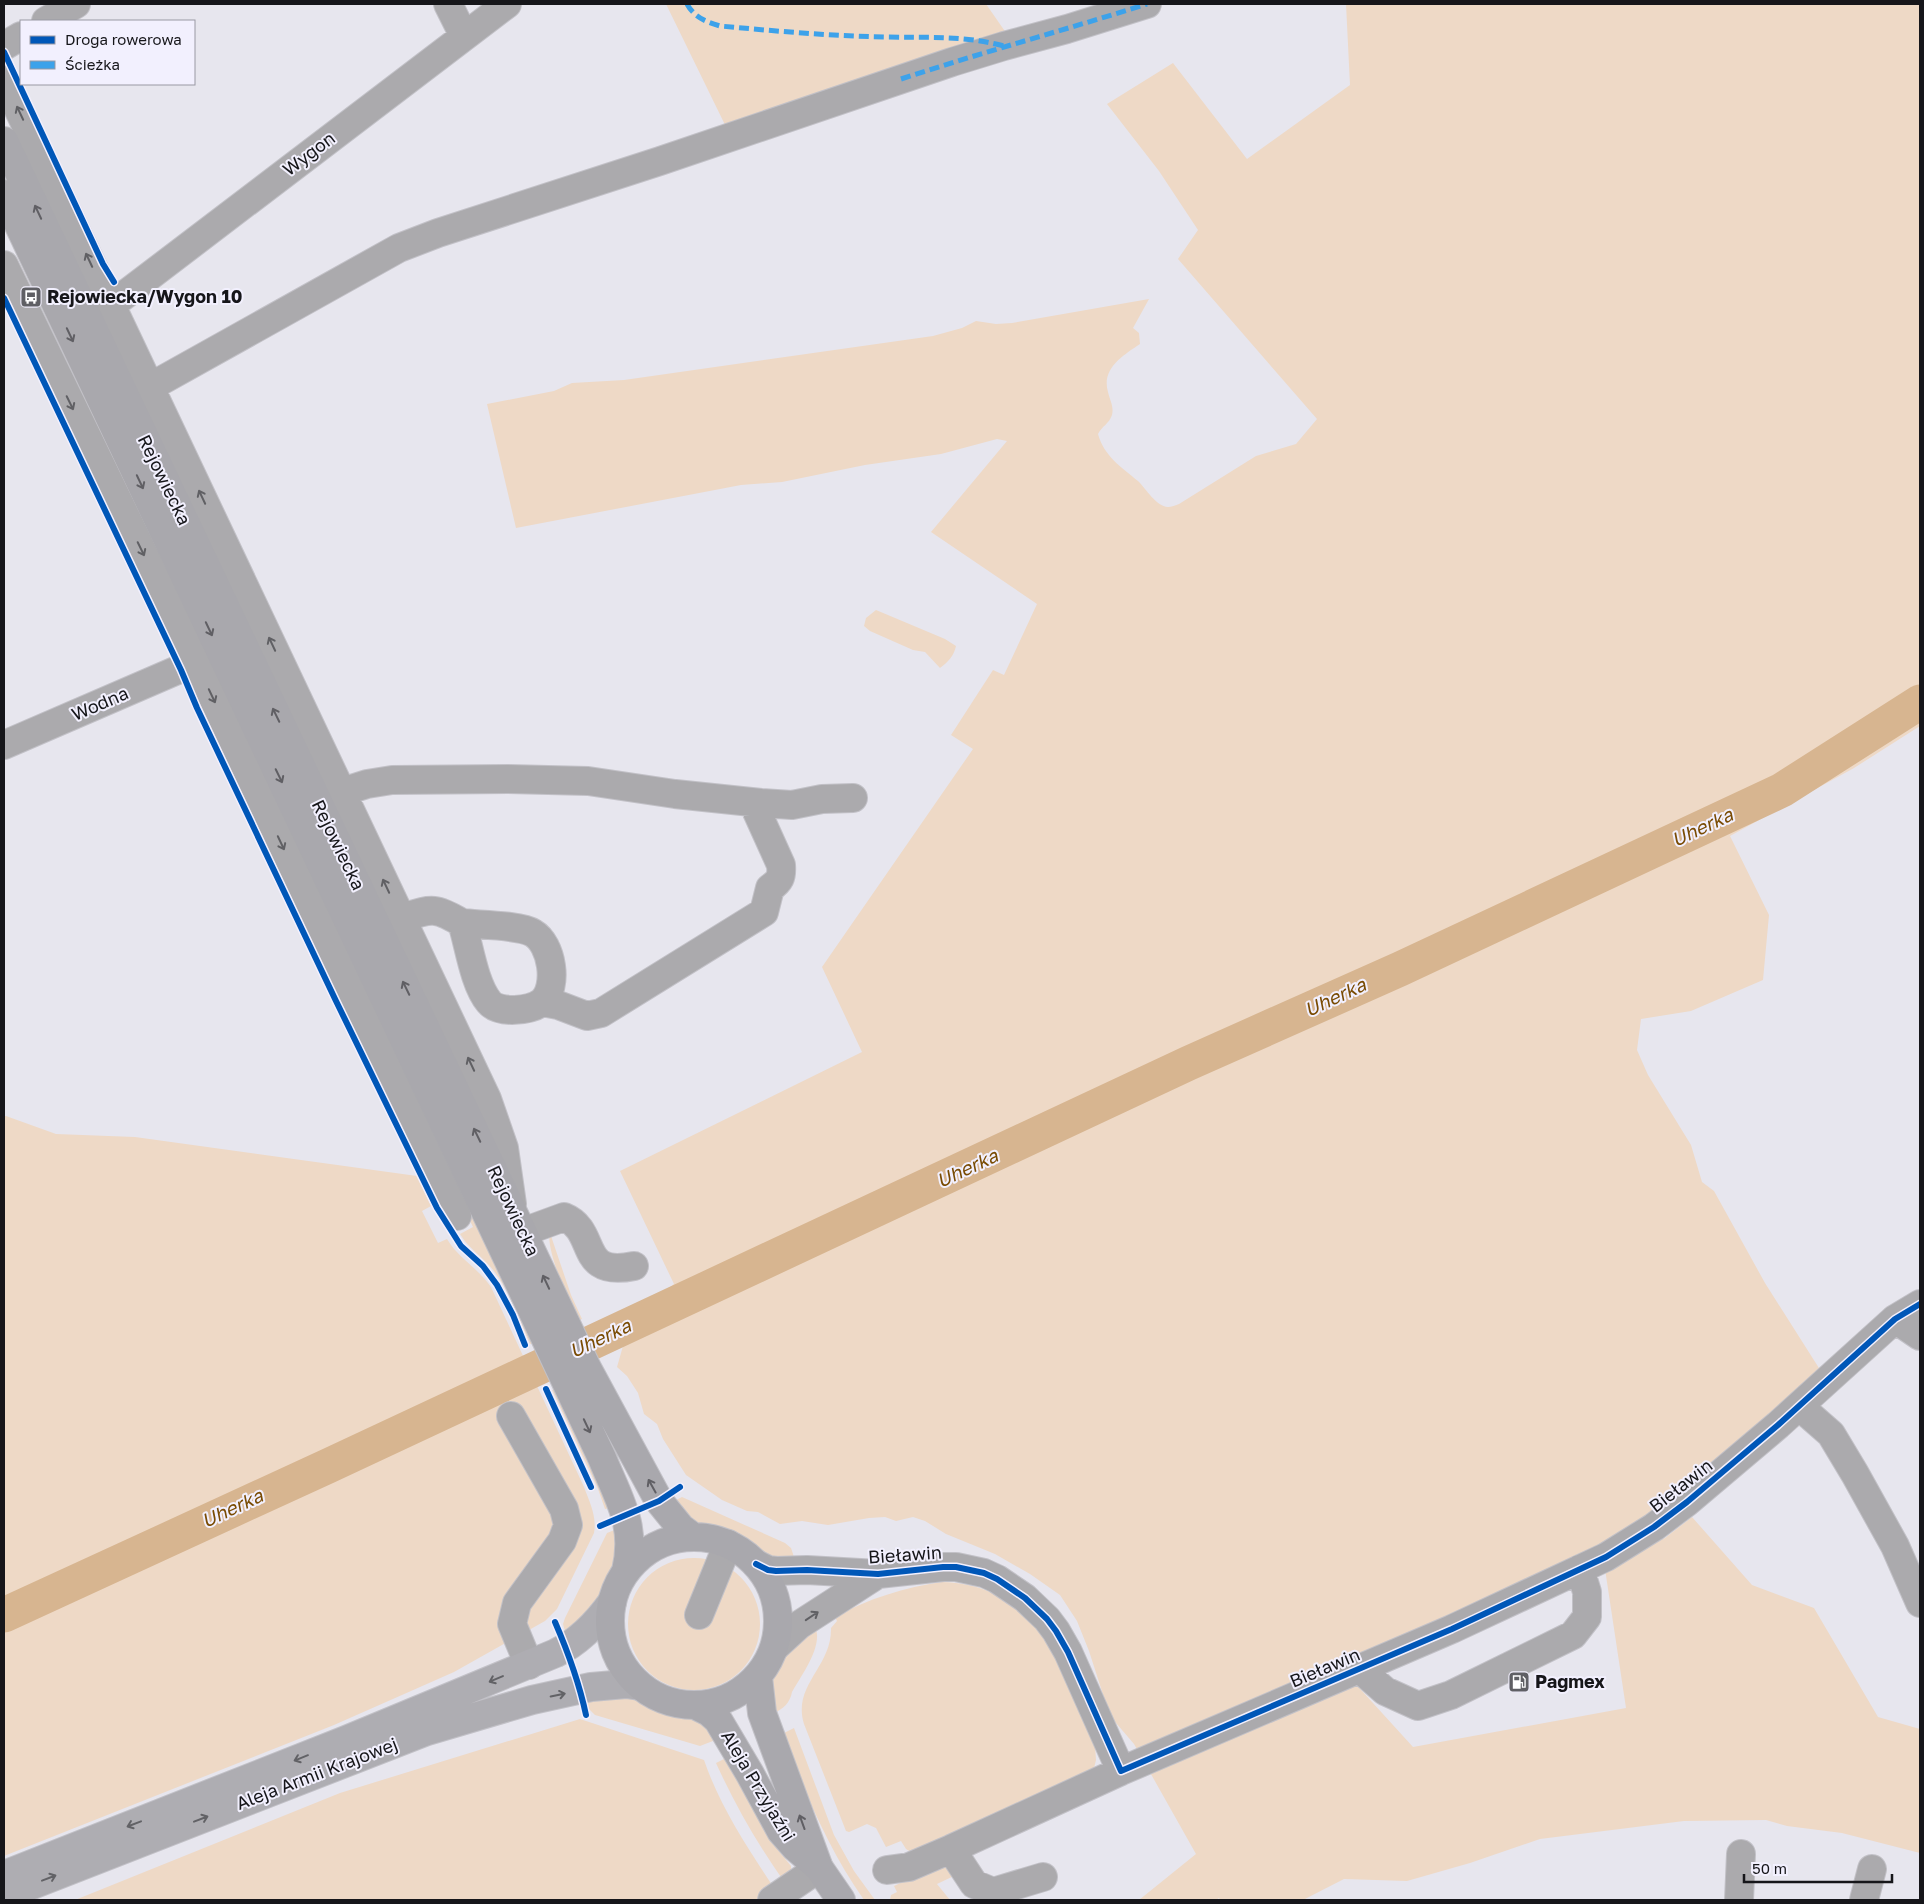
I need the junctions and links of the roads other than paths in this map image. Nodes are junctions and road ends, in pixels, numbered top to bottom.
1 (76, 4) edge
2 (448, 4) edge
3 (507, 4) edge
4 (1147, 4) edge
5 (48, 20) edge
6 (464, 36) junction
7 (20, 37) edge
8 (4, 46) edge
9 (4, 79) edge
10 (4, 141) edge
11 (4, 194) edge
12 (4, 265) edge
13 (110, 304) junction
14 (150, 387) junction
15 (196, 662) junction
16 (4, 745) edge
17 (342, 792) junction
18 (853, 798) dead end
19 (753, 802) junction
20 (401, 918) junction
21 (462, 923) junction
22 (371, 968) junction
23 (346, 982) junction
24 (542, 1002) junction
25 (457, 1216) dead end
26 (518, 1221) junction
27 (634, 1266) dead end
28 (1920, 1304) edge
29 (1895, 1320) junction
30 (556, 1332) junction
31 (1920, 1336) edge
32 (577, 1375) junction
33 (1799, 1406) junction
34 (511, 1416) dead end
35 (693, 1537) junction
36 (728, 1544) junction
37 (756, 1564) junction
38 (1580, 1569) junction
39 (626, 1571) junction
40 (878, 1574) junction
41 (612, 1602) junction
42 (1920, 1603) edge
43 (699, 1614) dead end
44 (775, 1647) junction
45 (529, 1665) junction
46 (1360, 1669) junction
47 (758, 1677) junction
48 (640, 1686) junction
49 (697, 1706) junction
50 (351, 1750) junction
51 (1121, 1771) junction
52 (951, 1850) junction
53 (1741, 1854) dead end
54 (819, 1868) junction
55 (1872, 1869) dead end
56 (887, 1870) dead end
57 (4, 1875) edge
58 (1028, 1887) edge
59 (4, 1896) edge
60 (772, 1900) edge
61 (841, 1900) edge
62 (1739, 1900) edge
63 (1864, 1900) edge

1 - 5 street
2 - 6 street
3 - 6 street, Wygon
4 - 14 street
6 - 13 street, Wygon
7 - 8 street
13 -> 9 street
26 -> 10 highway, Rejowiecka
11 -> 22 highway, Rejowiecka
12 -> 15 street
13 - 14 street
17 -> 14 street
15 - 16 street, Wodna
15 -> 23 street
17 - 19 street
20 -> 17 street
18 - 19 street
19 - 24 street
20 - 21 street
26 -> 20 street
21 - 24 street
21 - 24 street
22 - 23 street
22 - 30 highway, Rejowiecka
23 - 25 street
26 - 27 street
30 -> 26 highway, Rejowiecka
28 - 29 street, Bieławin
29 - 31 street
29 - 33 street, Bieławin
30 - 32 highway, Rejowiecka
35 -> 32 highway, Rejowiecka
32 -> 39 highway, Rejowiecka
33 - 38 street, Bieławin
33 - 42 street
34 - 45 street
35 - 36 highway
35 - 39 highway
36 - 37 highway
36 - 43 street
37 - 40 street, Bieławin
37 - 44 highway
38 - 46 street, Bieławin
38 - 46 street
39 - 41 highway
44 -> 40 street, Bieławin
40 - 51 street, Bieławin
41 - 45 main road, Aleja Armii Krajowej
41 - 48 highway
44 - 47 highway
45 -> 50 main road, Aleja Armii Krajowej
46 - 51 street, Bieławin
47 - 49 highway
54 -> 47 highway, Aleja Przyjaźni
48 - 49 highway
50 -> 48 main road, Aleja Armii Krajowej
49 - 54 highway, Aleja Przyjaźni
50 -> 57 main road, Aleja Armii Krajowej
59 -> 50 main road, Aleja Armii Krajowej
51 - 52 street, Bieławin
52 - 56 street, Bieławin
52 - 58 street
53 - 62 street
54 - 60 street
54 - 61 highway, Aleja Przyjaźni
55 - 63 street

